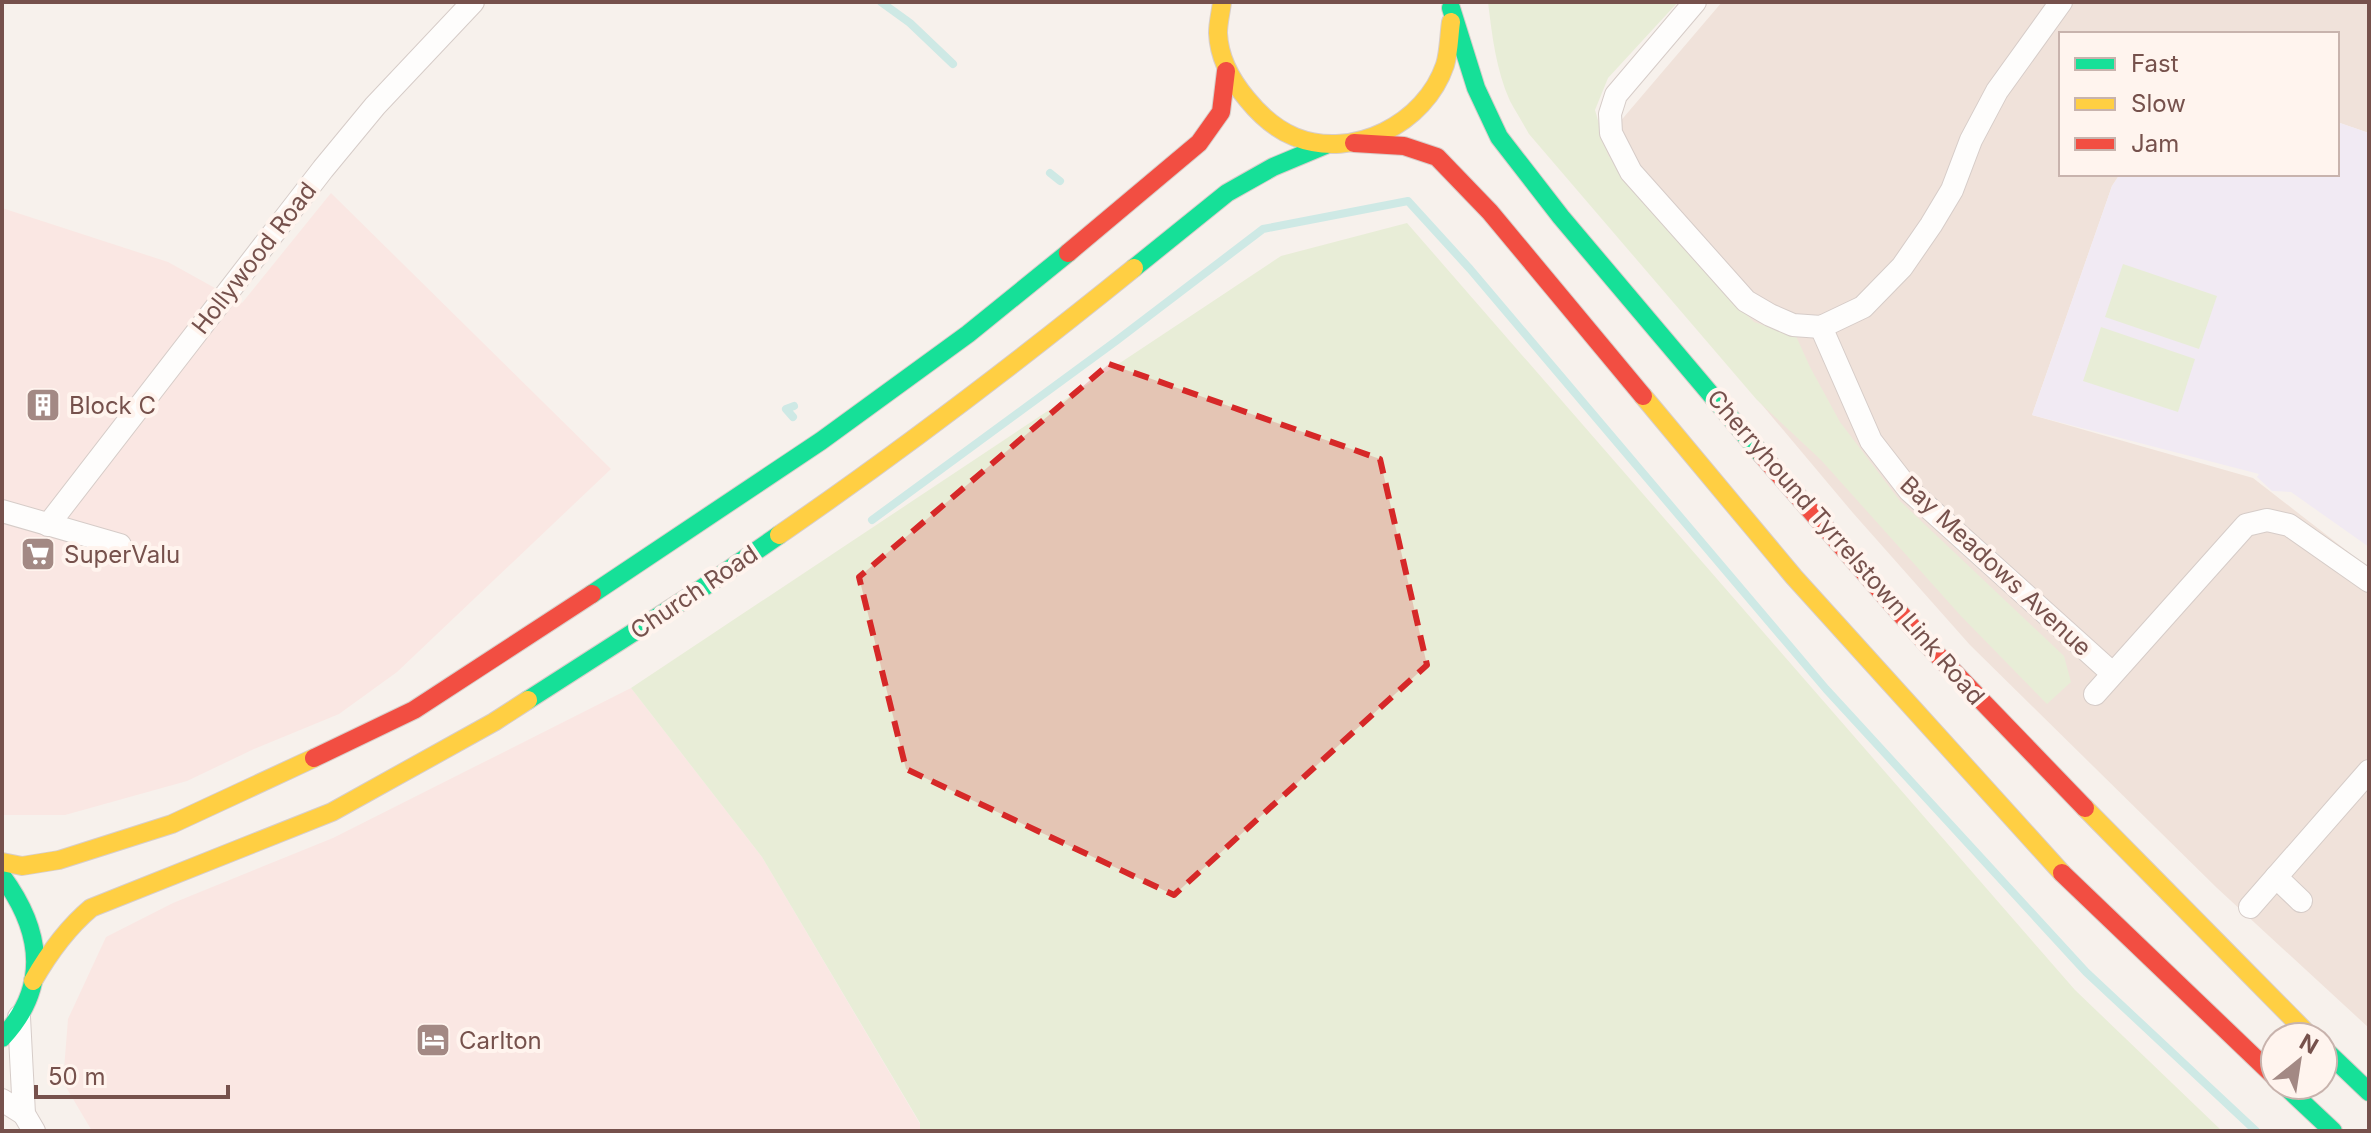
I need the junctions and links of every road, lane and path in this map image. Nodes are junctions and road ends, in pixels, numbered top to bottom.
1 (473, 2) edge
2 (1222, 2) edge
3 (1695, 2) edge
4 (2061, 2) edge
5 (1450, 5) edge
6 (1226, 71) junction
7 (1354, 143) junction
8 (1328, 144) junction
9 (1821, 327) junction
10 (2, 511) edge
11 (48, 525) junction
12 (120, 545) dead end
13 (2369, 581) edge
14 (2112, 673) junction
15 (2095, 694) dead end
16 (2369, 771) edge
17 (2, 862) edge
18 (2, 876) edge
19 (2276, 877) junction
20 (2301, 901) dead end
21 (2250, 907) dead end
22 (33, 981) junction
23 (19, 1017) junction
24 (2295, 1021) edge
25 (2, 1038) edge
26 (2259, 1062) edge
27 (2339, 1063) edge
28 (2369, 1092) edge
29 (2, 1100) edge
30 (2301, 1101) edge
31 (29, 1123) edge
32 (2333, 1131) edge

1 - 11 street, Hollywood Road
2 - 6 main road
3 - 9 street
4 - 9 street
5 - 7 main road
5 - 24 main road, Cherryhound Tyrrelstown Link Road
6 - 8 main road
6 - 17 main road
7 - 8 main road
7 - 26 main road
8 - 22 main road, Church Road
9 - 14 street, Bay Meadows Avenue
10 - 11 street
11 - 12 street
13 - 14 street, Bay Meadows Avenue
14 - 15 street, Bay Meadows Avenue
16 - 19 street
18 - 22 main road
19 - 20 street
19 - 21 street
22 - 23 main road
23 - 25 main road
23 - 31 street
27 - 28 main road
29 - 31 street
30 - 32 main road

